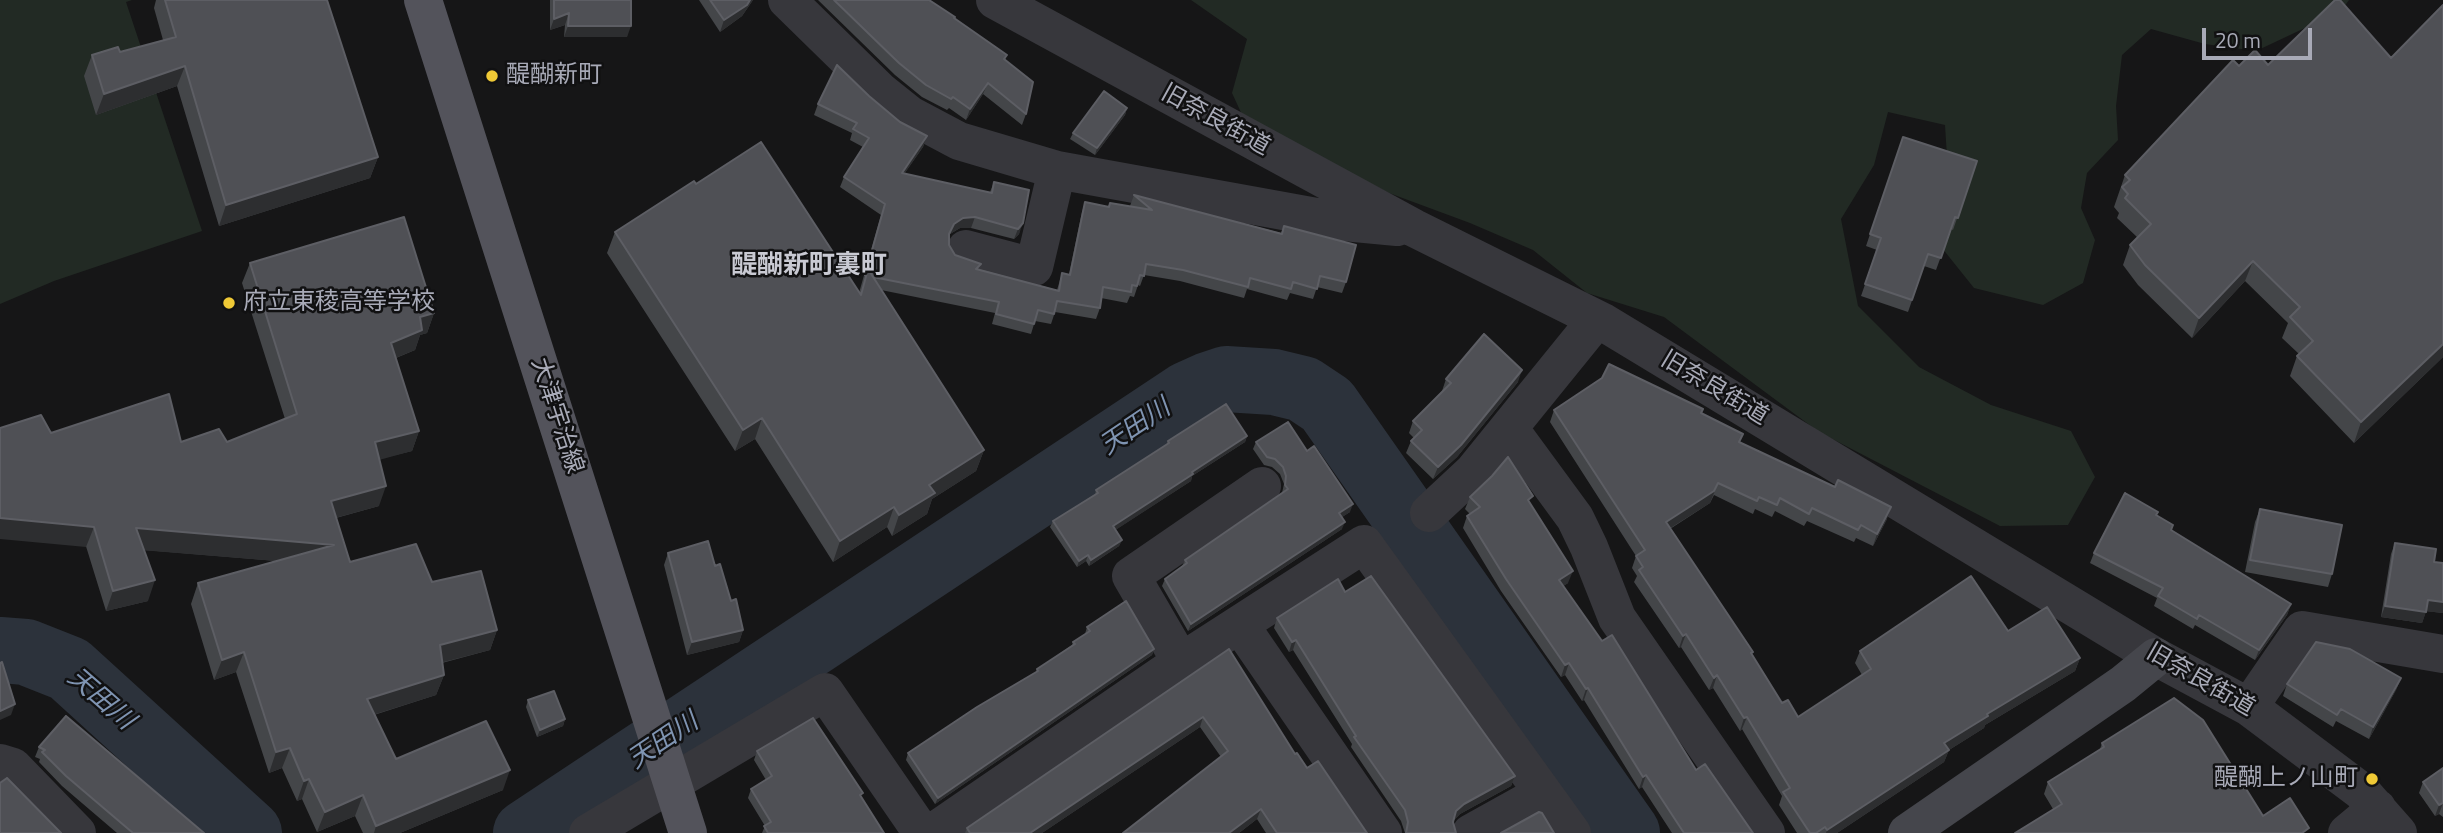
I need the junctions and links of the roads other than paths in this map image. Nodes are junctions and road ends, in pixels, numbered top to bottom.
1 (423, 0) edge
2 (787, 0) edge
3 (995, 0) edge
4 (1057, 170) junction
5 (1413, 228) junction
6 (965, 249) dead end
7 (1597, 319) junction
8 (1509, 428) junction
9 (1262, 486) dead end
10 (1429, 513) dead end
11 (1240, 625) junction
12 (2443, 654) edge
13 (2156, 657) junction
14 (1181, 662) junction
15 (2249, 707) junction
16 (0, 763) edge
17 (673, 783) junction
18 (1543, 793) junction
19 (2387, 821) edge
20 (77, 833) edge
21 (588, 833) edge
22 (688, 833) edge
23 (922, 833) edge
24 (932, 833) edge
25 (1383, 833) edge
26 (1471, 833) edge
27 (1572, 833) edge
28 (1766, 833) edge
29 (1907, 833) edge
30 (2347, 833) edge

1 - 17 main road, 大津宇治線
2 - 4 street
3 - 5 street, 旧奈良街道
4 - 5 street
4 - 6 street
5 - 7 street, 旧奈良街道
7 - 8 street
7 - 13 street, 旧奈良街道
8 - 10 street
8 - 28 street
9 - 14 street
11 - 14 street
11 - 18 street
11 - 25 street
12 - 15 street
13 - 15 street, 旧奈良街道
13 - 29 street
14 - 24 street
15 - 19 street, 旧奈良街道
16 - 20 street
17 - 21 street
17 - 22 main road, 大津宇治線
17 - 23 street
18 - 26 street
18 - 27 street
19 - 30 street

